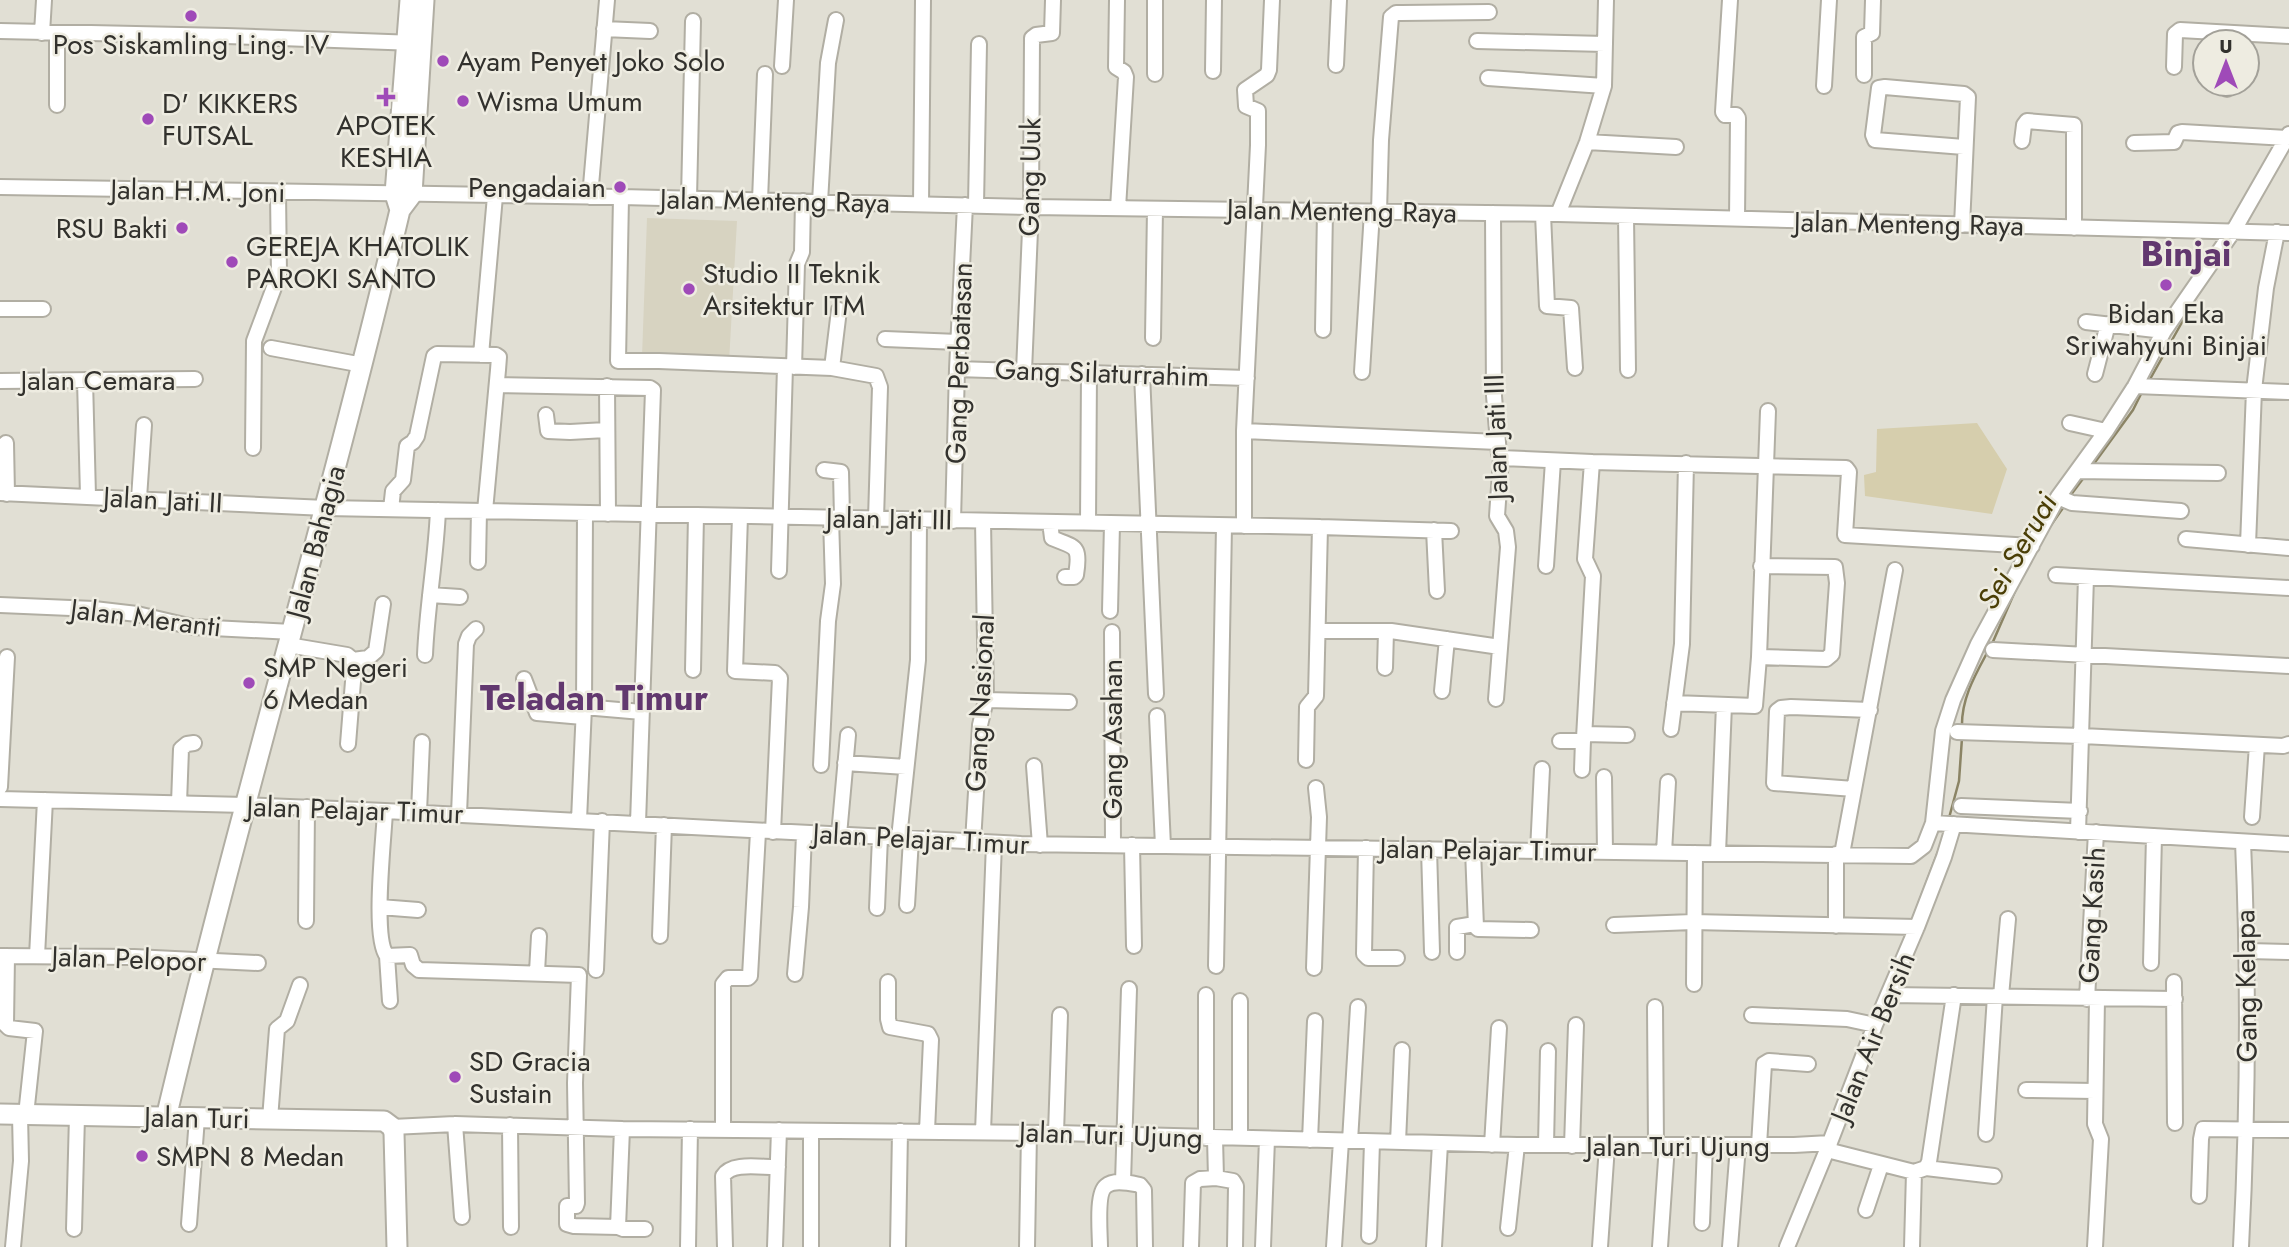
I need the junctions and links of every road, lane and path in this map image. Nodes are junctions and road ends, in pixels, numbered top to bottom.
1 (44, 0) edge
2 (410, 0) edge
3 (424, 0) edge
4 (607, 0) edge
5 (786, 0) edge
6 (923, 0) edge
7 (1053, 0) edge
8 (1117, 0) edge
9 (1155, 0) edge
10 (1214, 0) edge
11 (1272, 0) edge
12 (1339, 0) edge
13 (1606, 0) edge
14 (1730, 0) edge
15 (1829, 0) edge
16 (1873, 0) edge
17 (1489, 12) dead end
18 (836, 20) dead end
19 (693, 21) dead end
20 (604, 29) junction
21 (0, 31) edge
22 (650, 31) dead end
23 (2191, 32) edge
24 (42, 33) junction
25 (57, 33) junction
26 (2261, 36) edge
27 (2289, 36) edge
28 (1477, 41) dead end
29 (415, 43) junction
30 (979, 44) dead end
31 (1605, 44) junction
32 (1336, 65) dead end
33 (782, 66) dead end
34 (2174, 67) dead end
35 (1213, 71) dead end
36 (765, 74) dead end
37 (1155, 74) dead end
38 (1864, 75) dead end
39 (1488, 78) dead end
40 (1604, 86) junction
41 (1824, 86) dead end
42 (57, 105) dead end
43 (2288, 136) edge
44 (2022, 141) dead end
45 (1587, 142) junction
46 (2134, 143) dead end
47 (1676, 147) dead end
48 (1964, 147) junction
49 (0, 187) edge
50 (278, 192) junction
51 (495, 196) junction
52 (590, 197) junction
53 (621, 197) junction
54 (689, 198) junction
55 (403, 199) junction
56 (760, 200) junction
57 (803, 201) junction
58 (820, 202) junction
59 (921, 204) junction
60 (971, 205) junction
61 (1031, 207) junction
62 (1118, 208) junction
63 (1155, 209) junction
64 (1256, 210) junction
65 (1325, 211) junction
66 (1376, 212) junction
67 (1493, 213) junction
68 (1550, 214) junction
69 (1626, 216) junction
70 (1737, 219) junction
71 (1962, 225) junction
72 (2074, 228) junction
73 (2234, 230) junction
74 (2283, 232) edge
75 (0, 309) edge
76 (43, 309) dead end
77 (839, 310) dead end
78 (2085, 322) dead end
79 (2108, 324) junction
80 (1323, 330) dead end
81 (2164, 331) junction
82 (1153, 338) dead end
83 (884, 339) dead end
84 (958, 342) junction
85 (271, 348) dead end
86 (481, 355) junction
87 (363, 365) junction
88 (790, 367) junction
89 (832, 368) junction
90 (1575, 368) dead end
91 (957, 369) junction
92 (1628, 370) dead end
93 (1024, 371) junction
94 (1362, 372) dead end
95 (1089, 373) junction
96 (1142, 374) junction
97 (2095, 374) dead end
98 (1247, 378) junction
99 (195, 379) dead end
100 (85, 380) junction
101 (0, 381) edge
102 (497, 385) junction
103 (2144, 386) junction
104 (607, 387) junction
105 (2254, 390) junction
106 (2289, 392) edge
107 (1768, 411) dead end
108 (546, 415) dead end
109 (2070, 423) dead end
110 (144, 425) dead end
111 (606, 430) junction
112 (1244, 431) junction
113 (2106, 431) junction
114 (1499, 442) junction
115 (6, 443) dead end
116 (253, 448) dead end
117 (1502, 458) junction
118 (1553, 461) junction
119 (1592, 462) junction
120 (1686, 463) junction
121 (1765, 466) junction
122 (824, 470) dead end
123 (2086, 471) junction
124 (2218, 473) dead end
125 (3, 494) edge
126 (88, 496) junction
127 (139, 498) junction
128 (2065, 500) junction
129 (326, 508) junction
130 (391, 509) junction
131 (438, 510) junction
132 (482, 511) junction
133 (2181, 511) dead end
134 (585, 513) junction
135 (608, 514) junction
136 (648, 514) junction
137 (696, 516) junction
138 (740, 516) junction
139 (780, 517) junction
140 (836, 518) junction
141 (876, 519) junction
142 (919, 520) junction
143 (953, 520) junction
144 (983, 521) junction
145 (1050, 523) junction
146 (1088, 523) junction
147 (1112, 524) junction
148 (1147, 524) junction
149 (1224, 526) junction
150 (1244, 526) junction
151 (1320, 527) junction
152 (1434, 530) junction
153 (1451, 531) dead end
154 (2186, 539) dead end
155 (2248, 545) junction
156 (2032, 546) junction
157 (2289, 548) edge
158 (478, 562) dead end
159 (1546, 566) dead end
160 (1762, 566) junction
161 (779, 570) dead end
162 (1895, 570) dead end
163 (2056, 575) dead end
164 (1065, 577) dead end
165 (2085, 577) junction
166 (2289, 587) edge
167 (1437, 591) dead end
168 (430, 595) junction
169 (460, 597) dead end
170 (383, 604) dead end
171 (0, 606) edge
172 (1110, 611) dead end
173 (476, 629) dead end
174 (1318, 631) junction
175 (1385, 631) junction
176 (1112, 632) dead end
177 (290, 638) junction
178 (1447, 639) junction
179 (1500, 647) junction
180 (1993, 650) dead end
181 (425, 654) dead end
182 (2082, 656) junction
183 (7, 657) dead end
184 (1759, 657) junction
185 (353, 660) junction
186 (2289, 666) edge
187 (1385, 668) dead end
188 (692, 670) dead end
189 (524, 679) dead end
190 (1441, 691) dead end
191 (1156, 694) dead end
192 (1496, 699) dead end
193 (986, 700) junction
194 (1069, 702) dead end
195 (1674, 702) junction
196 (1724, 705) junction
197 (1870, 710) junction
198 (584, 712) junction
199 (642, 712) junction
200 (1157, 716) dead end
201 (1671, 729) dead end
202 (1960, 732) dead end
203 (848, 735) dead end
204 (1628, 736) dead end
205 (2082, 736) junction
206 (1584, 737) junction
207 (1560, 741) dead end
208 (422, 742) dead end
209 (194, 743) dead end
210 (348, 744) dead end
211 (2289, 744) edge
212 (2257, 745) junction
213 (1307, 760) dead end
214 (845, 763) junction
215 (821, 765) dead end
216 (1034, 766) dead end
217 (906, 767) junction
218 (1542, 769) dead end
219 (1582, 770) dead end
220 (1604, 777) dead end
221 (1668, 782) dead end
222 (0, 787) edge
223 (1317, 788) dead end
224 (1854, 789) junction
225 (0, 799) edge
226 (45, 800) junction
227 (179, 803) junction
228 (245, 805) junction
229 (1961, 806) dead end
230 (307, 807) junction
231 (385, 811) junction
232 (2080, 811) junction
233 (419, 812) junction
234 (459, 814) junction
235 (2252, 817) dead end
236 (579, 820) junction
237 (602, 821) junction
238 (638, 823) junction
239 (1945, 824) junction
240 (664, 825) junction
241 (765, 832) junction
242 (2078, 832) junction
243 (2096, 832) junction
244 (804, 834) junction
245 (839, 835) junction
246 (2154, 836) junction
247 (880, 837) junction
248 (905, 839) junction
249 (973, 842) junction
250 (2243, 842) junction
251 (994, 843) junction
252 (2289, 844) edge
253 (1040, 845) junction
254 (1113, 845) junction
255 (1132, 845) junction
256 (1163, 846) junction
257 (1219, 846) junction
258 (1317, 848) junction
259 (1366, 848) junction
260 (1429, 849) junction
261 (1473, 850) junction
262 (1538, 851) junction
263 (1605, 852) junction
264 (1664, 852) junction
265 (1695, 853) junction
266 (1718, 853) junction
267 (1839, 854) junction
268 (907, 905) dead end
269 (380, 907) junction
270 (877, 908) dead end
271 (418, 910) dead end
272 (2008, 919) dead end
273 (306, 921) dead end
274 (1693, 922) junction
275 (1475, 924) junction
276 (1614, 925) dead end
277 (1836, 926) junction
278 (1917, 927) junction
279 (1531, 930) dead end
280 (539, 936) dead end
281 (660, 936) dead end
282 (1134, 946) dead end
283 (2248, 951) junction
284 (1432, 952) dead end
285 (1457, 952) dead end
286 (2289, 952) edge
287 (3, 956) edge
288 (37, 956) junction
289 (387, 956) junction
290 (1397, 958) dead end
291 (203, 962) junction
292 (258, 963) dead end
293 (2151, 963) dead end
294 (1216, 966) dead end
295 (1314, 968) dead end
296 (596, 970) dead end
297 (537, 972) junction
298 (795, 974) dead end
299 (888, 982) dead end
300 (2175, 982) dead end
301 (1694, 984) dead end
302 (300, 985) dead end
303 (1129, 989) dead end
304 (1206, 995) dead end
305 (1889, 995) junction
306 (1954, 995) junction
307 (1998, 996) junction
308 (2092, 999) junction
309 (2175, 999) junction
310 (390, 1001) dead end
311 (1240, 1001) dead end
312 (1358, 1007) dead end
313 (1655, 1007) dead end
314 (1060, 1015) dead end
315 (1752, 1015) dead end
316 (1315, 1021) dead end
317 (1872, 1024) junction
318 (1576, 1026) dead end
319 (1499, 1028) dead end
320 (1402, 1050) dead end
321 (1548, 1051) dead end
322 (1808, 1064) dead end
323 (2026, 1090) dead end
324 (2095, 1091) junction
325 (15, 1115) edge
326 (77, 1116) junction
327 (166, 1118) junction
328 (197, 1118) junction
329 (270, 1119) junction
330 (454, 1124) junction
331 (2175, 1124) dead end
332 (510, 1125) junction
333 (392, 1127) junction
334 (575, 1127) junction
335 (622, 1129) junction
336 (690, 1129) junction
337 (723, 1129) junction
338 (779, 1130) junction
339 (2247, 1130) junction
340 (2289, 1130) edge
341 (811, 1131) junction
342 (900, 1131) junction
343 (927, 1131) junction
344 (984, 1132) junction
345 (1030, 1133) junction
346 (1056, 1133) junction
347 (1986, 1134) dead end
348 (1125, 1136) junction
349 (1211, 1138) junction
350 (1240, 1138) junction
351 (1268, 1139) junction
352 (1310, 1140) junction
353 (1346, 1141) junction
354 (1372, 1142) junction
355 (1398, 1142) junction
356 (1440, 1144) junction
357 (1492, 1145) junction
358 (1517, 1145) junction
359 (1546, 1145) junction
360 (1661, 1145) junction
361 (1759, 1145) junction
362 (1572, 1146) junction
363 (1607, 1146) junction
364 (1705, 1146) junction
365 (1738, 1146) junction
366 (1829, 1147) junction
367 (1881, 1165) junction
368 (778, 1167) junction
369 (1919, 1171) junction
370 (1994, 1176) dead end
371 (1216, 1178) junction
372 (1123, 1182) junction
373 (2199, 1196) dead end
374 (1866, 1210) dead end
375 (461, 1217) dead end
376 (1702, 1223) dead end
377 (189, 1224) dead end
378 (511, 1227) dead end
379 (618, 1227) junction
380 (1508, 1228) dead end
381 (74, 1229) dead end
382 (645, 1229) dead end
383 (1369, 1236) dead end
384 (13, 1247) edge
385 (397, 1247) edge
386 (688, 1247) edge
387 (725, 1247) edge
388 (775, 1247) edge
389 (811, 1247) edge
390 (898, 1247) edge
391 (1027, 1247) edge
392 (1100, 1247) edge
393 (1145, 1247) edge
394 (1191, 1247) edge
395 (1235, 1247) edge
396 (1263, 1247) edge
397 (1334, 1247) edge
398 (1434, 1247) edge
399 (1600, 1247) edge
400 (1660, 1247) edge
401 (1730, 1247) edge
402 (1787, 1247) edge
403 (1912, 1247) edge
404 (2095, 1247) edge
405 (2241, 1247) edge

1 - 24 street
2 - 29 main road
3 - 29 main road
4 - 20 street
5 - 33 street
6 - 59 street
7 - 61 street, Gang Uuk
8 - 62 street
9 - 37 street
10 - 35 street
11 - 64 street
12 - 32 street
13 - 31 street
14 - 70 street
15 - 41 street
16 - 38 street
17 - 66 street
18 - 58 street
19 - 54 street
20 - 22 street
20 - 52 street
21 - 24 street
23 - 34 street
24 - 25 street
25 - 29 street
25 - 42 street
26 - 27 street
28 - 31 street
29 - 55 main road, Jalan Bahagia
30 - 60 street, Gang Perbatasan
31 - 40 street
36 - 56 street
39 - 40 street
40 - 45 street
43 - 46 street
43 - 73 street
44 - 72 street
45 - 47 street
45 - 68 street
48 - 48 street
48 - 71 street
49 - 50 street, Jalan H.M. Joni
50 - 55 street, Jalan H.M. Joni
50 - 116 street
51 - 52 street, Jalan Menteng Raya
51 - 55 street, Jalan Menteng Raya
51 - 86 street
52 - 53 street, Jalan Menteng Raya
53 - 54 street, Jalan Menteng Raya
53 - 88 street
54 - 56 street, Jalan Menteng Raya
55 - 87 main road, Jalan Bahagia
56 - 57 street, Jalan Menteng Raya
57 - 58 street, Jalan Menteng Raya
57 - 88 street
58 - 59 street, Jalan Menteng Raya
59 - 60 street, Jalan Menteng Raya
60 - 61 street, Jalan Menteng Raya
60 - 84 street, Gang Perbatasan
61 - 62 street, Jalan Menteng Raya
61 - 93 street, Gang Uuk
62 - 63 street, Jalan Menteng Raya
63 - 64 street, Jalan Menteng Raya
63 - 82 street
64 - 65 street, Jalan Menteng Raya
64 - 98 street
65 - 66 street, Jalan Menteng Raya
65 - 80 street
66 - 67 street, Jalan Menteng Raya
66 - 94 street
67 - 68 street, Jalan Menteng Raya
67 - 114 street, Jalan Jati III
68 - 69 street, Jalan Menteng Raya
68 - 90 street
69 - 70 street, Jalan Menteng Raya
69 - 92 street
70 - 71 street, Jalan Menteng Raya
71 - 72 street, Jalan Menteng Raya
72 - 73 street, Jalan Menteng Raya
73 - 74 street, Jalan Menteng Raya
73 - 81 street
74 - 105 street
75 - 76 street
77 - 89 street
78 - 79 street
79 - 81 street
79 - 97 street
81 - 103 street
83 - 84 street
84 - 91 street, Gang Perbatasan
85 - 87 street
86 - 102 street
86 - 130 street
87 - 129 main road, Jalan Bahagia
88 - 89 street
88 - 139 street
89 - 141 street
91 - 93 street, Gang Silaturrahim
91 - 143 street, Gang Perbatasan
93 - 95 street, Gang Silaturrahim
95 - 96 street, Gang Silaturrahim
95 - 146 street
96 - 98 street, Gang Silaturrahim
96 - 148 street
98 - 112 street
99 - 100 street, Jalan Cemara
100 - 101 street, Jalan Cemara
100 - 126 street
102 - 104 street
102 - 132 street
103 - 105 street
103 - 113 street
104 - 111 street
104 - 136 street
105 - 106 street
105 - 155 street
107 - 121 street
108 - 111 street
109 - 113 street
110 - 127 street
111 - 135 street
112 - 114 street
112 - 150 street
113 - 123 street
114 - 117 street, Jalan Jati III
115 - 125 street
117 - 118 street
117 - 179 street, Jalan Jati III
118 - 119 street
118 - 159 street
119 - 120 street
119 - 206 street
120 - 121 street
120 - 195 street
121 - 156 street
121 - 160 street
122 - 140 street
123 - 124 street
123 - 128 street
125 - 126 street, Jalan Jati II
126 - 127 street, Jalan Jati II
127 - 129 street, Jalan Jati II
128 - 133 street
128 - 156 street
129 - 130 street, Jalan Jati III
129 - 177 main road, Jalan Bahagia
130 - 131 street, Jalan Jati III
131 - 132 street, Jalan Jati III
131 - 168 street
132 - 134 street, Jalan Jati III
132 - 158 street
134 - 135 street, Jalan Jati III
134 - 198 street
135 - 136 street, Jalan Jati III
136 - 137 street, Jalan Jati III
136 - 199 street
137 - 138 street, Jalan Jati III
137 - 188 street
138 - 139 street, Jalan Jati III
138 - 241 street
139 - 140 street, Jalan Jati III
139 - 161 street
140 - 141 street, Jalan Jati III
140 - 215 street
141 - 142 street, Jalan Jati III
142 - 143 street, Jalan Jati III
142 - 217 street
143 - 144 street, Jalan Jati III
144 - 145 street, Jalan Jati III
144 - 193 street, Gang Nasional
145 - 146 street, Jalan Jati III
145 - 164 street
146 - 147 street, Jalan Jati III
147 - 148 street, Jalan Jati III
147 - 172 street
148 - 149 street, Jalan Jati III
148 - 191 street
149 - 150 street, Jalan Jati III
149 - 257 street
150 - 151 street, Jalan Jati III
151 - 152 street, Jalan Jati III
151 - 174 street
152 - 153 street, Jalan Jati III
152 - 167 street
154 - 155 street
155 - 157 street
156 - 239 street
160 - 184 street
160 - 184 street
162 - 197 street
163 - 165 street
165 - 166 street
165 - 182 street
168 - 169 street
168 - 181 street
170 - 185 street
171 - 177 street, Jalan Meranti
173 - 234 street
174 - 175 street
174 - 213 street
175 - 178 street
175 - 187 street
176 - 254 street, Gang Asahan
177 - 185 street, Jalan Meranti
177 - 228 main road, Jalan Bahagia
178 - 179 street
178 - 190 street
179 - 192 street, Jalan Jati III
180 - 182 street
182 - 186 street
182 - 205 street
183 - 222 street
184 - 196 street
185 - 210 street
189 - 198 street
193 - 194 street
193 - 249 street, Gang Nasional
195 - 196 street
195 - 201 street
196 - 266 street
197 - 224 street
197 - 224 street
198 - 199 street
198 - 236 street
199 - 238 street
200 - 256 street
202 - 205 street
203 - 214 street
204 - 206 street
205 - 212 street
205 - 232 street
206 - 207 street
206 - 219 street
208 - 233 street
209 - 227 street
211 - 212 street
212 - 235 street
214 - 217 street
214 - 245 street
216 - 253 street
217 - 248 street
218 - 262 street
220 - 263 street
221 - 264 street
223 - 258 street
224 - 267 street
225 - 226 street, Jalan Pelajar Timur
226 - 227 street, Jalan Pelajar Timur
226 - 288 street
227 - 228 street, Jalan Pelajar Timur
228 - 230 street, Jalan Pelajar Timur
228 - 291 main road, Jalan Bahagia
229 - 232 street
230 - 231 street, Jalan Pelajar Timur
230 - 273 street
231 - 233 street, Jalan Pelajar Timur
231 - 269 street
232 - 242 street
233 - 234 street, Jalan Pelajar Timur
234 - 236 street, Jalan Pelajar Timur
236 - 237 street, Jalan Pelajar Timur
237 - 238 street, Jalan Pelajar Timur
237 - 296 street
238 - 240 street, Jalan Pelajar Timur
239 - 242 street
239 - 267 street
239 - 278 street, Jalan Air Bersih
240 - 241 street, Jalan Pelajar Timur
240 - 281 street
241 - 244 street, Jalan Pelajar Timur
241 - 337 street
242 - 243 street
243 - 246 street
243 - 308 street, Gang Kasih
244 - 245 street, Jalan Pelajar Timur
244 - 298 street
245 - 247 street, Jalan Pelajar Timur
246 - 250 street
246 - 293 street
247 - 248 street, Jalan Pelajar Timur
247 - 270 street
248 - 249 street, Jalan Pelajar Timur
248 - 268 street
249 - 251 street, Jalan Pelajar Timur
250 - 252 street
250 - 283 street, Gang Kelapa
251 - 253 street, Jalan Pelajar Timur
251 - 344 street
253 - 254 street, Jalan Pelajar Timur
254 - 255 street, Jalan Pelajar Timur
255 - 256 street, Jalan Pelajar Timur
255 - 282 street
256 - 257 street, Jalan Pelajar Timur
257 - 258 street, Jalan Pelajar Timur
257 - 294 street
258 - 259 street, Jalan Pelajar Timur
258 - 295 street
259 - 260 street, Jalan Pelajar Timur
259 - 290 street
260 - 261 street, Jalan Pelajar Timur
260 - 284 street
261 - 262 street, Jalan Pelajar Timur
261 - 275 street
262 - 263 street, Jalan Pelajar Timur
263 - 264 street, Jalan Pelajar Timur
264 - 265 street, Jalan Pelajar Timur
265 - 266 street, Jalan Pelajar Timur
265 - 274 street
266 - 267 street, Jalan Pelajar Timur
267 - 277 street
269 - 271 street
269 - 289 street
272 - 307 street
274 - 276 street
274 - 277 street
274 - 301 street
275 - 279 street
275 - 285 street
277 - 278 street
278 - 305 street, Jalan Air Bersih
280 - 297 street
283 - 286 street
283 - 339 street, Gang Kelapa
287 - 288 street, Jalan Pelopor
287 - 325 street
288 - 291 street, Jalan Pelopor
289 - 297 street
289 - 310 street
291 - 292 street, Jalan Pelopor
291 - 327 main road, Jalan Bahagia
297 - 334 street
299 - 343 street
300 - 309 street
302 - 329 street
303 - 348 street
304 - 349 street
305 - 306 street
305 - 317 street, Jalan Air Bersih
306 - 307 street
306 - 369 street
307 - 308 street
307 - 347 street
308 - 309 street
308 - 324 street, Gang Kasih
309 - 331 street
311 - 350 street
312 - 353 street
313 - 360 street
314 - 346 street
315 - 317 street
316 - 352 street
317 - 366 street, Jalan Air Bersih
318 - 362 street
319 - 357 street
320 - 355 street
321 - 359 street
322 - 361 street
323 - 324 street
324 - 404 street, Gang Kasih
325 - 326 main road, Jalan Turi
325 - 384 street
326 - 327 main road, Jalan Turi
326 - 381 street
327 - 328 main road, Jalan Turi
328 - 329 main road, Jalan Turi
328 - 377 street
329 - 333 main road, Jalan Turi
330 - 332 street, Jalan Turi Ujung
330 - 333 street, Jalan Turi Ujung
330 - 375 street
332 - 334 street, Jalan Turi Ujung
332 - 378 street
333 - 385 main road
334 - 335 street, Jalan Turi Ujung
334 - 379 street
335 - 336 street, Jalan Turi Ujung
335 - 379 street
336 - 337 street, Jalan Turi Ujung
336 - 386 street
337 - 338 street, Jalan Turi Ujung
338 - 341 street, Jalan Turi Ujung
338 - 368 street
339 - 340 street
339 - 373 street
339 - 405 street, Gang Kelapa
341 - 342 street, Jalan Turi Ujung
341 - 389 street
342 - 343 street, Jalan Turi Ujung
342 - 390 street
343 - 344 street, Jalan Turi Ujung
344 - 345 street, Jalan Turi Ujung
345 - 346 street, Jalan Turi Ujung
345 - 391 street
346 - 348 street, Jalan Turi Ujung
348 - 349 street, Jalan Turi Ujung
348 - 372 street
349 - 350 street, Jalan Turi Ujung
349 - 371 street
350 - 351 street, Jalan Turi Ujung
351 - 352 street, Jalan Turi Ujung
351 - 396 street
352 - 353 street, Jalan Turi Ujung
353 - 354 street, Jalan Turi Ujung
353 - 397 street
354 - 355 street, Jalan Turi Ujung
354 - 383 street
355 - 356 street, Jalan Turi Ujung
356 - 357 street, Jalan Turi Ujung
356 - 398 street
357 - 358 street, Jalan Turi Ujung
358 - 359 street, Jalan Turi Ujung
358 - 380 street
359 - 362 street, Jalan Turi Ujung
360 - 363 street, Jalan Turi Ujung
360 - 364 street, Jalan Turi Ujung
360 - 400 street
361 - 365 street, Jalan Turi Ujung
361 - 366 street, Jalan Turi Ujung
362 - 363 street, Jalan Turi Ujung
363 - 399 street
364 - 365 street, Jalan Turi Ujung
364 - 376 street
365 - 401 street
366 - 367 street, Jalan Turi Ujung
366 - 402 street, Jalan Air Bersih
367 - 369 street, Jalan Turi Ujung
367 - 374 street
368 - 387 street
368 - 388 street
369 - 370 street, Jalan Turi Ujung
369 - 403 street
371 - 394 street
371 - 395 street
372 - 392 street
372 - 393 street
379 - 382 street

